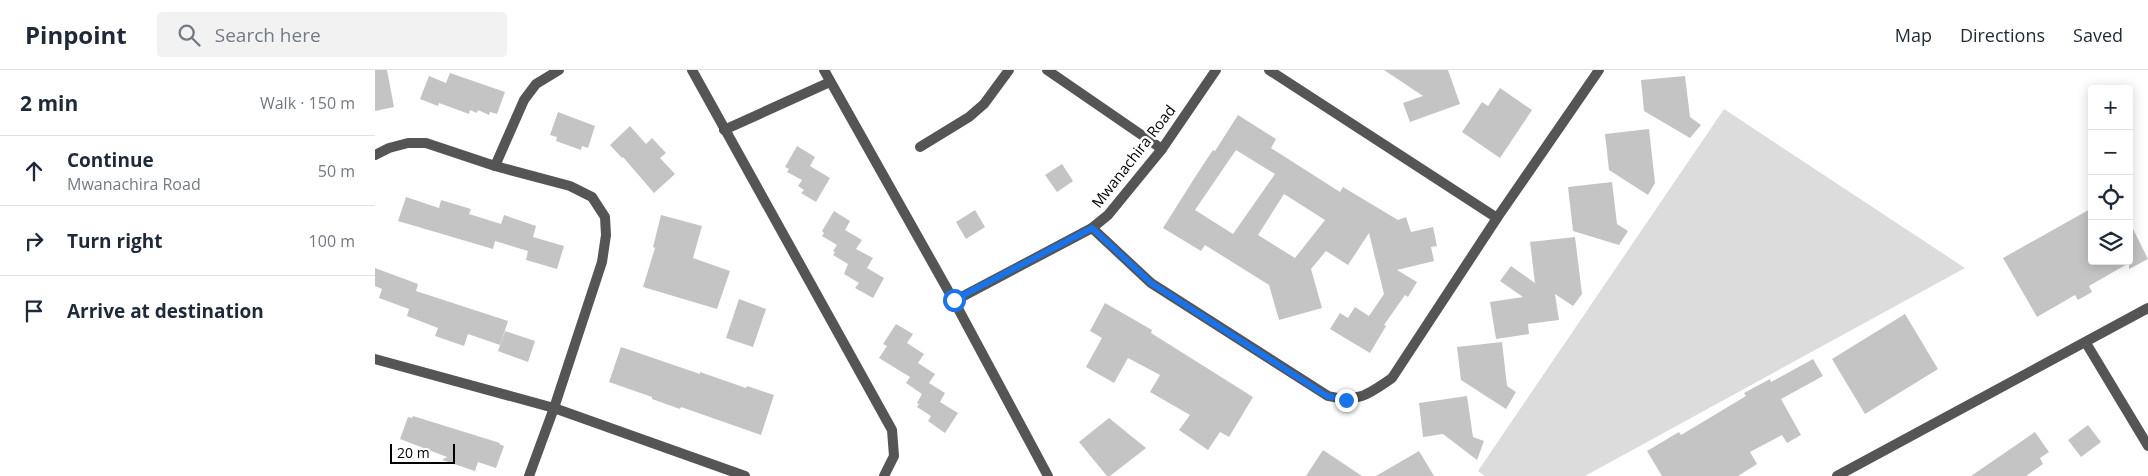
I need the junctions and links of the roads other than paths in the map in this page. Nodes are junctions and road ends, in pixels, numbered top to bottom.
1 (559, 70) edge
2 (692, 70) edge
3 (824, 70) edge
4 (1009, 70) edge
5 (1047, 70) edge
6 (1216, 70) edge
7 (1269, 70) edge
8 (1599, 70) edge
9 (830, 82) junction
10 (724, 130) junction
11 (920, 147) dead end
12 (1162, 149) junction
13 (375, 155) edge
14 (495, 166) junction
15 (1497, 218) junction
16 (1092, 228) junction
17 (954, 300) junction
18 (2148, 308) edge
19 (2086, 342) junction
20 (375, 359) edge
21 (554, 408) junction
22 (2148, 446) edge
23 (529, 476) edge
24 (745, 476) edge
25 (884, 476) edge
26 (1048, 476) edge
27 (1837, 476) edge

1 - 14 street
2 - 10 street
3 - 9 street
4 - 11 street
5 - 12 street
6 - 12 street, Mwanachira Road
7 - 15 street
8 - 15 street
9 - 10 street
9 - 17 street
10 - 25 street
12 - 16 street, Mwanachira Road
13 - 14 street
14 - 21 street
15 - 16 street
16 - 17 street, Mwanachira Road
17 - 26 street
18 - 19 street
19 - 22 street
19 - 27 street
20 - 21 street
21 - 23 street
21 - 24 street

